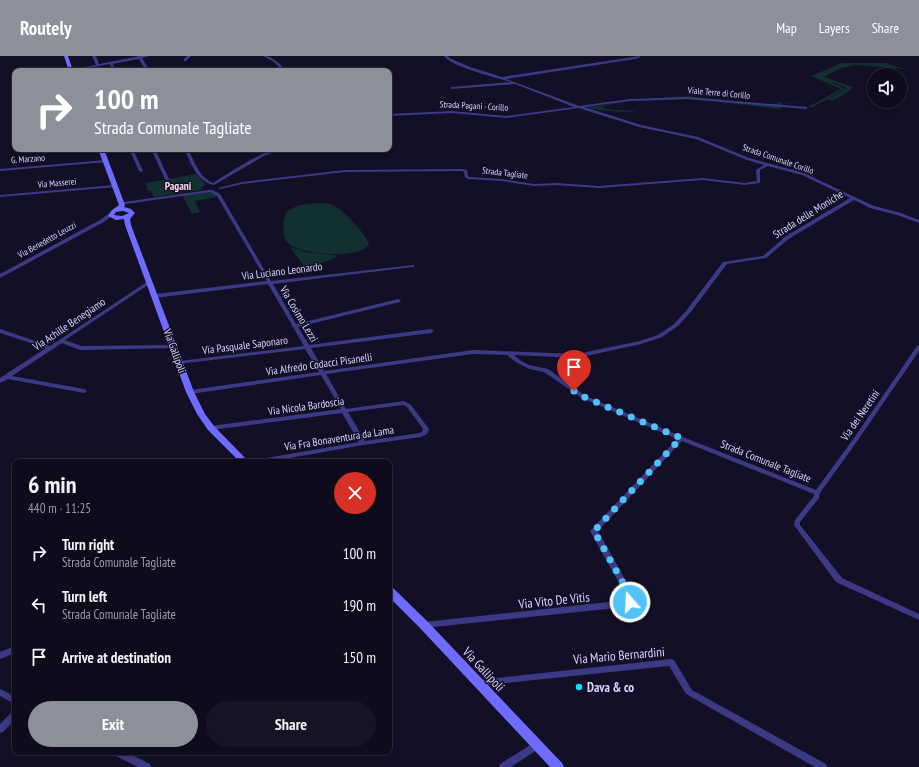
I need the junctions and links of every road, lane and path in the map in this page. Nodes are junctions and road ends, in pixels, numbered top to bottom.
1 (66, 56) edge
2 (69, 56) edge
3 (94, 56) edge
4 (148, 56) edge
5 (189, 56) edge
6 (264, 56) edge
7 (446, 56) edge
8 (638, 56) edge
9 (140, 58) junction
10 (185, 60) dead end
11 (110, 63) junction
12 (97, 66) junction
13 (72, 68) edge
14 (72, 68) edge
15 (87, 68) edge
16 (112, 68) edge
17 (146, 68) edge
18 (282, 68) edge
19 (501, 78) junction
20 (517, 83) junction
21 (452, 88) dead end
22 (573, 105) junction
23 (582, 108) junction
24 (806, 108) dead end
25 (564, 110) junction
26 (392, 115) edge
27 (104, 152) edge
28 (105, 152) edge
29 (132, 152) edge
30 (154, 152) edge
31 (188, 152) edge
32 (271, 152) edge
33 (106, 162) junction
34 (768, 164) junction
35 (0, 170) edge
36 (142, 171) dead end
37 (238, 171) junction
38 (167, 179) dead end
39 (222, 180) junction
40 (242, 183) junction
41 (214, 184) junction
42 (229, 185) junction
43 (115, 186) junction
44 (220, 187) junction
45 (208, 188) junction
46 (0, 196) edge
47 (219, 196) junction
48 (852, 199) junction
49 (126, 203) junction
50 (129, 212) junction
51 (114, 215) junction
52 (919, 222) edge
53 (128, 225) junction
54 (412, 266) dead end
55 (0, 276) edge
56 (149, 283) junction
57 (269, 283) junction
58 (155, 296) junction
59 (398, 301) dead end
60 (294, 326) junction
61 (0, 331) edge
62 (431, 331) dead end
63 (62, 341) junction
64 (174, 347) junction
65 (307, 347) junction
66 (919, 347) edge
67 (51, 348) junction
68 (511, 354) junction
69 (180, 363) junction
70 (323, 374) junction
71 (8, 376) junction
72 (0, 381) edge
73 (84, 392) dead end
74 (190, 392) junction
75 (344, 410) junction
76 (211, 428) junction
77 (425, 433) joint
78 (681, 438) junction
79 (363, 443) junction
80 (242, 459) edge
81 (272, 459) edge
82 (817, 493) junction
83 (392, 594) edge
84 (919, 617) edge
85 (424, 625) junction
86 (12, 650) edge
87 (0, 656) edge
88 (478, 683) junction
89 (0, 692) edge
90 (12, 698) edge
91 (12, 718) edge
92 (0, 729) edge
93 (538, 746) junction
94 (123, 755) edge
95 (147, 767) edge
96 (503, 767) edge
97 (558, 767) edge
98 (823, 767) edge

1 - 13 main road
2 - 14 main road
3 - 12 street
4 - 9 street
5 - 10 street
6 - 18 street
7 - 19 street, Strada Comunale Corillo
8 - 19 street
9 - 11 street
9 - 17 street
11 - 12 street
11 - 16 street
12 - 15 street
19 - 20 street, Strada Comunale Corillo
20 - 21 street
20 - 22 street, Strada Comunale Corillo
22 - 23 street, Strada Comunale Corillo
22 - 25 street
23 - 24 street, Viale Terre di Corillo
23 - 25 street, Strada Pagani - Corillo
23 - 34 street, Strada Comunale Corillo
25 - 26 street, Strada Pagani - Corillo
27 - 33 main road
28 - 49 main road
29 - 36 street
30 - 38 street
31 - 45 street
32 - 37 street
33 - 35 street, G. Marzano
33 - 43 main road
34 - 40 street, Strada Tagliate
34 - 48 street, Strada Comunale Corillo
37 - 39 street
37 - 40 street
39 - 41 street
39 - 42 street
39 - 44 street
40 - 42 street, Strada Tagliate
41 - 44 street
41 - 45 street
42 - 44 street, Strada Tagliate
43 - 46 street, Via Masserei
43 - 51 main road
44 - 45 street
44 - 47 street, Via Cosimo Lezzi
45 - 47 street, Via Cosimo Lezzi
45 - 49 street
47 - 57 street, Via Cosimo Lezzi
48 - 52 street, Strada Comunale Corillo
48 - 68 street, Strada delle Moniche
49 - 50 main road
50 - 51 main road
50 - 53 main road, Via Gallipoli
51 - 53 main road
51 - 55 street, Via Benedetto Leuzzi
53 - 56 main road, Via Gallipoli
54 - 57 street, Via Luciano Leonardo
56 - 58 main road, Via Gallipoli
56 - 63 street, Via Achille Benegiamo
57 - 58 street, Via Luciano Leonardo
57 - 60 street, Via Cosimo Lezzi
58 - 64 main road, Via Gallipoli
59 - 60 street
60 - 65 street, Via Cosimo Lezzi
61 - 67 street
62 - 65 street, Via Pasquale Saponaro
63 - 64 street
63 - 67 street, Via Achille Benegiamo
64 - 69 main road, Via Gallipoli
65 - 69 street, Via Pasquale Saponaro
65 - 70 street, Via Cosimo Lezzi
66 - 82 street, Via dei Neretini
67 - 71 street, Via Achille Benegiamo
68 - 70 street, Via Alfredo Codacci Pisanelli
68 - 78 street, Strada Comunale Tagliate
69 - 74 main road, Via Gallipoli
70 - 74 street, Via Alfredo Codacci Pisanelli
70 - 75 street, Via Cosimo Lezzi
71 - 72 street, Via Achille Benegiamo
71 - 73 street
74 - 76 main road, Via Gallipoli
75 - 76 street, Via Nicola Bardoscia
75 - 77 street, Via Nicola Bardoscia
75 - 79 street, Via Cosimo Lezzi
76 - 80 main road, Via Gallipoli
77 - 79 street, Via Fra Bonaventura da Lama
78 - 82 street, Strada Comunale Tagliate
78 - 85 street, Via Vito De Vitis
79 - 81 street, Via Fra Bonaventura da Lama
82 - 84 street, Strada Comunale Tagliate
83 - 85 main road, Via Gallipoli
85 - 88 main road, Via Gallipoli
86 - 87 street
88 - 93 main road, Via Gallipoli
88 - 98 street, Via Mario Bernardini
89 - 90 street
91 - 92 street
93 - 96 street
93 - 97 main road, Via Gallipoli
94 - 95 street

